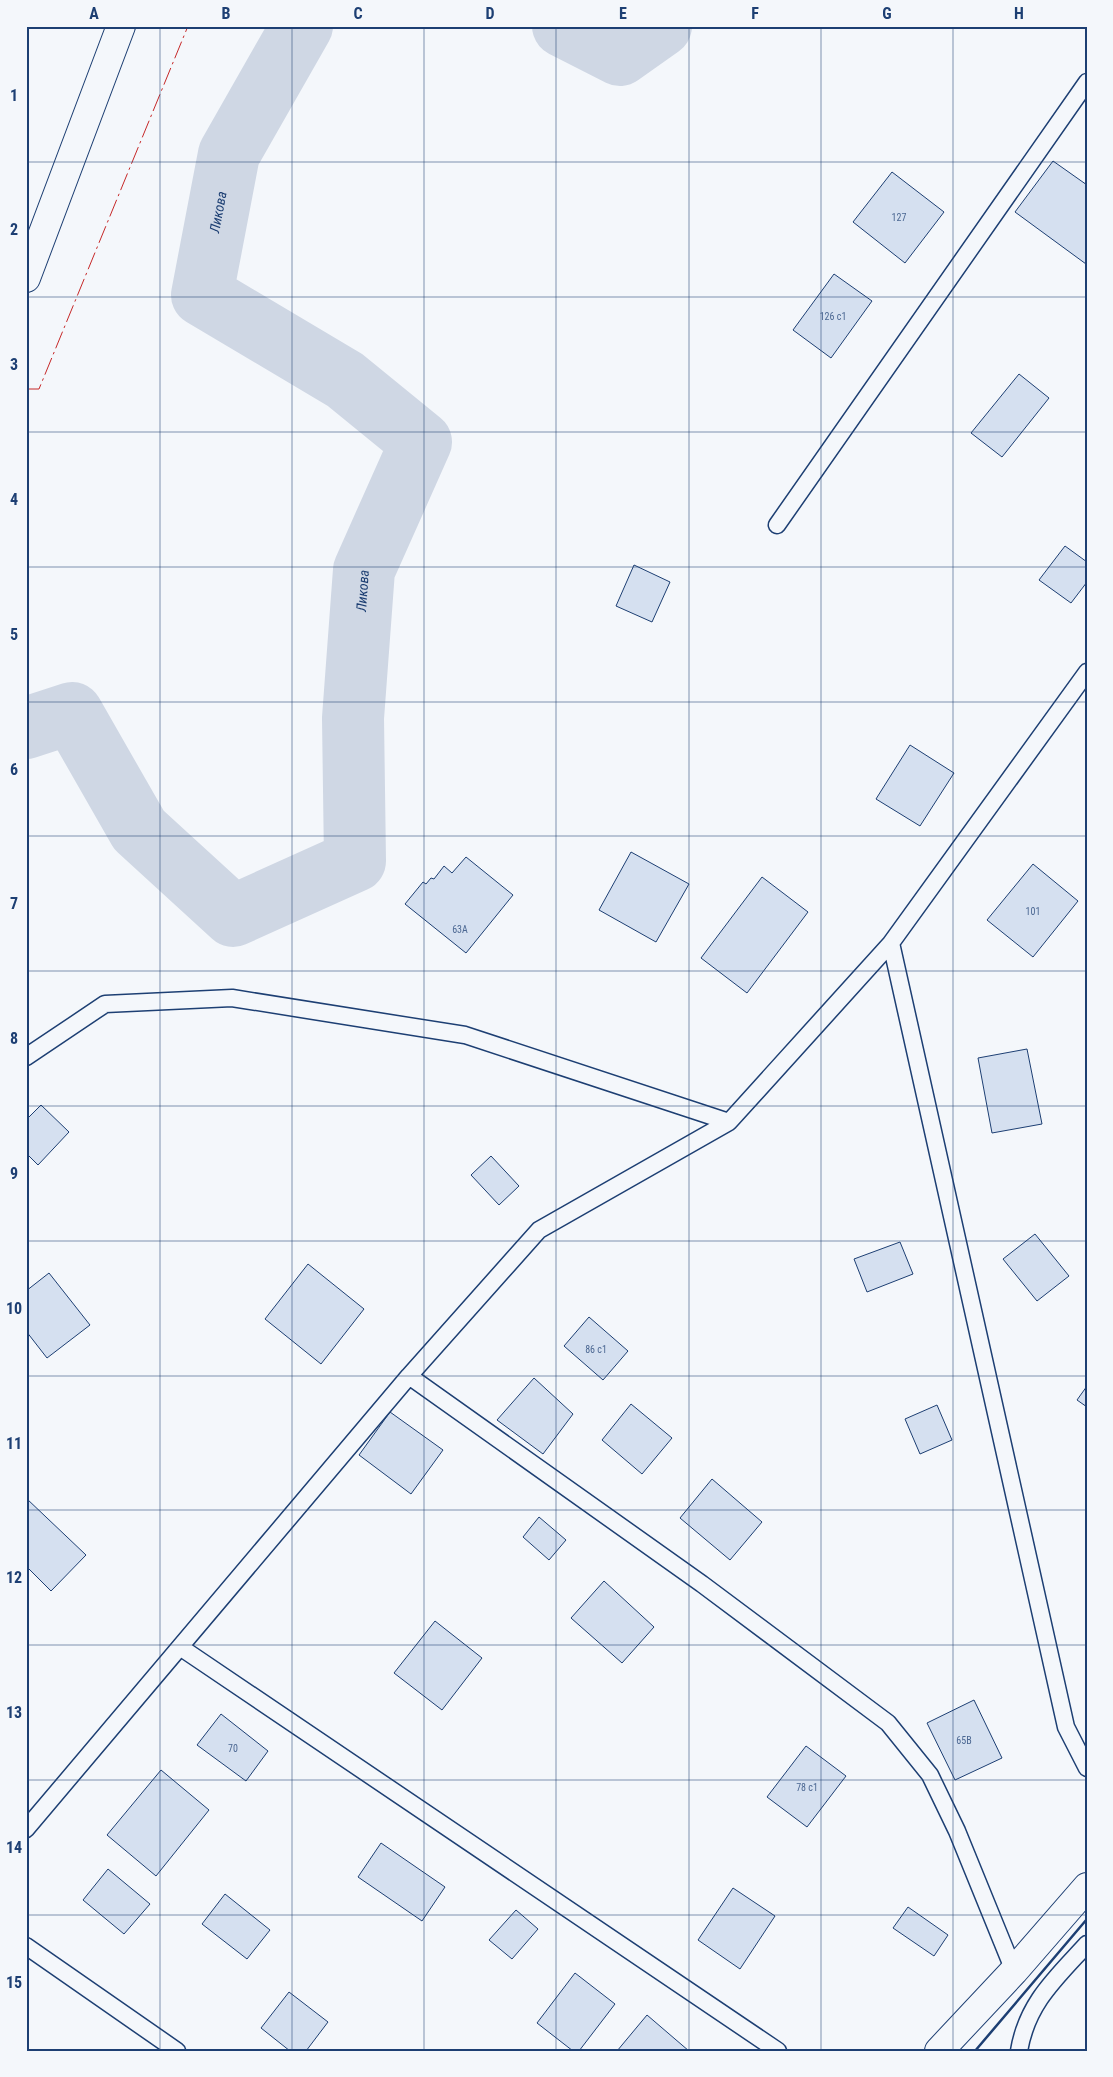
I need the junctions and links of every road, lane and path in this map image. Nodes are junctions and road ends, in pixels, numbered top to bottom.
1 (121, 26) edge
2 (1087, 82) edge
3 (26, 278) edge
4 (777, 525) dead end
5 (1087, 672) edge
6 (891, 943) junction
7 (26, 1057) edge
8 (729, 1122) junction
9 (409, 1376) junction
10 (180, 1647) junction
11 (1087, 1768) edge
12 (26, 1829) edge
13 (1087, 1887) edge
14 (1087, 1944) edge
15 (26, 1946) edge
16 (1014, 1971) junction
17 (177, 2051) edge
18 (778, 2051) edge
19 (939, 2051) edge
20 (1019, 2051) edge

1 - 3 street
2 - 4 lane
5 - 6 lane
6 - 8 lane
6 - 11 lane
7 - 8 lane
8 - 9 lane
9 - 10 lane
9 - 16 lane
10 - 12 lane
10 - 18 lane
13 - 16 street
14 - 20 lane
15 - 17 lane
16 - 19 street

